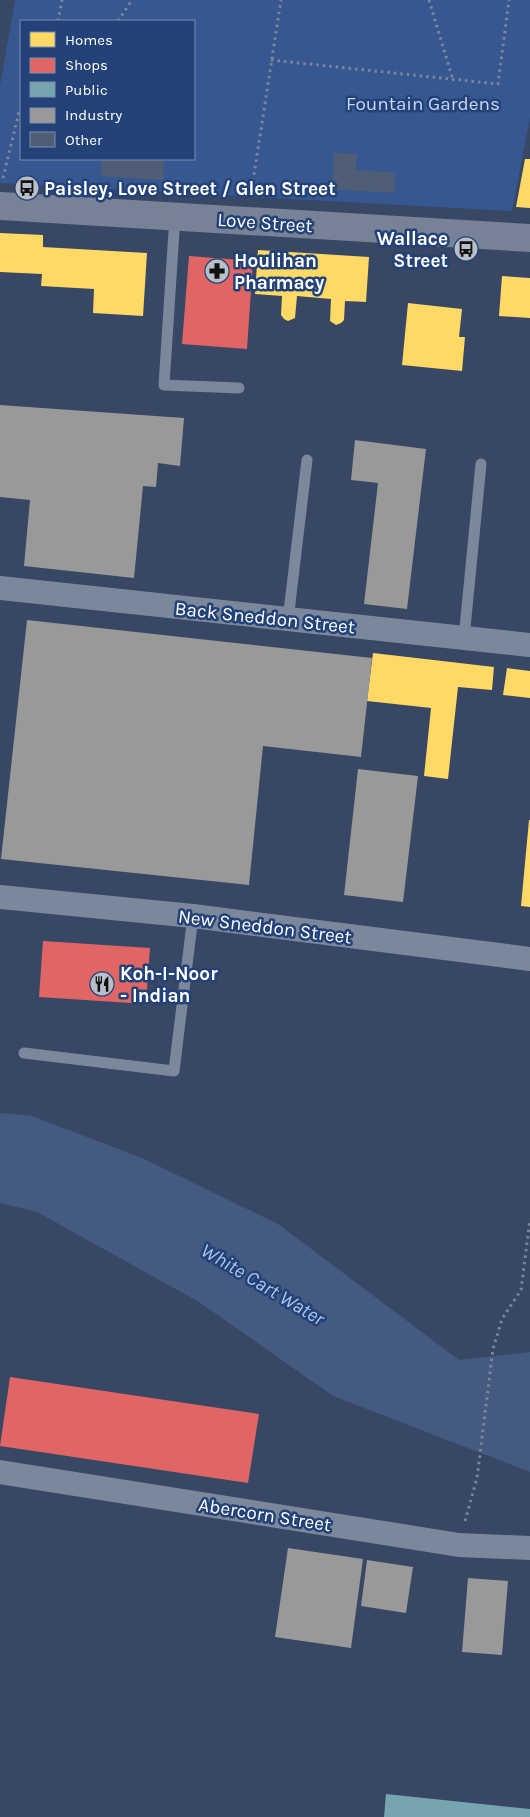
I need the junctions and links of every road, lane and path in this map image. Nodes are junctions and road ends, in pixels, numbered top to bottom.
1 (62, 0) edge
2 (132, 0) edge
3 (281, 0) edge
4 (429, 0) edge
5 (509, 0) edge
6 (58, 20) edge
7 (119, 20) edge
8 (271, 60) junction
9 (453, 80) junction
10 (20, 110) edge
11 (1, 194) edge
12 (175, 216) junction
13 (247, 221) junction
14 (530, 238) edge
15 (239, 388) dead end
16 (307, 460) dead end
17 (481, 464) dead end
18 (0, 591) edge
19 (288, 620) junction
20 (464, 638) junction
21 (530, 645) edge
22 (0, 897) edge
23 (193, 916) junction
24 (530, 959) edge
25 (24, 1053) dead end
26 (530, 1219) edge
27 (0, 1472) edge
28 (459, 1545) junction
29 (530, 1548) edge

1 - 6 path
2 - 7 path
3 - 8 path
4 - 9 path
5 - 9 path
8 - 9 path
8 - 13 path
10 - 11 path
11 - 12 street, Love Street
12 - 13 street, Love Street
12 - 15 lane
13 - 14 street, Love Street
16 - 19 lane
17 - 20 lane
18 - 19 street, Back Sneddon Street
19 - 20 street, Back Sneddon Street
20 - 21 street, Back Sneddon Street
22 - 23 street, New Sneddon Street
23 - 24 street, New Sneddon Street
23 - 25 lane
26 - 28 path
27 - 28 street, Abercorn Street
28 - 29 street, Abercorn Street

